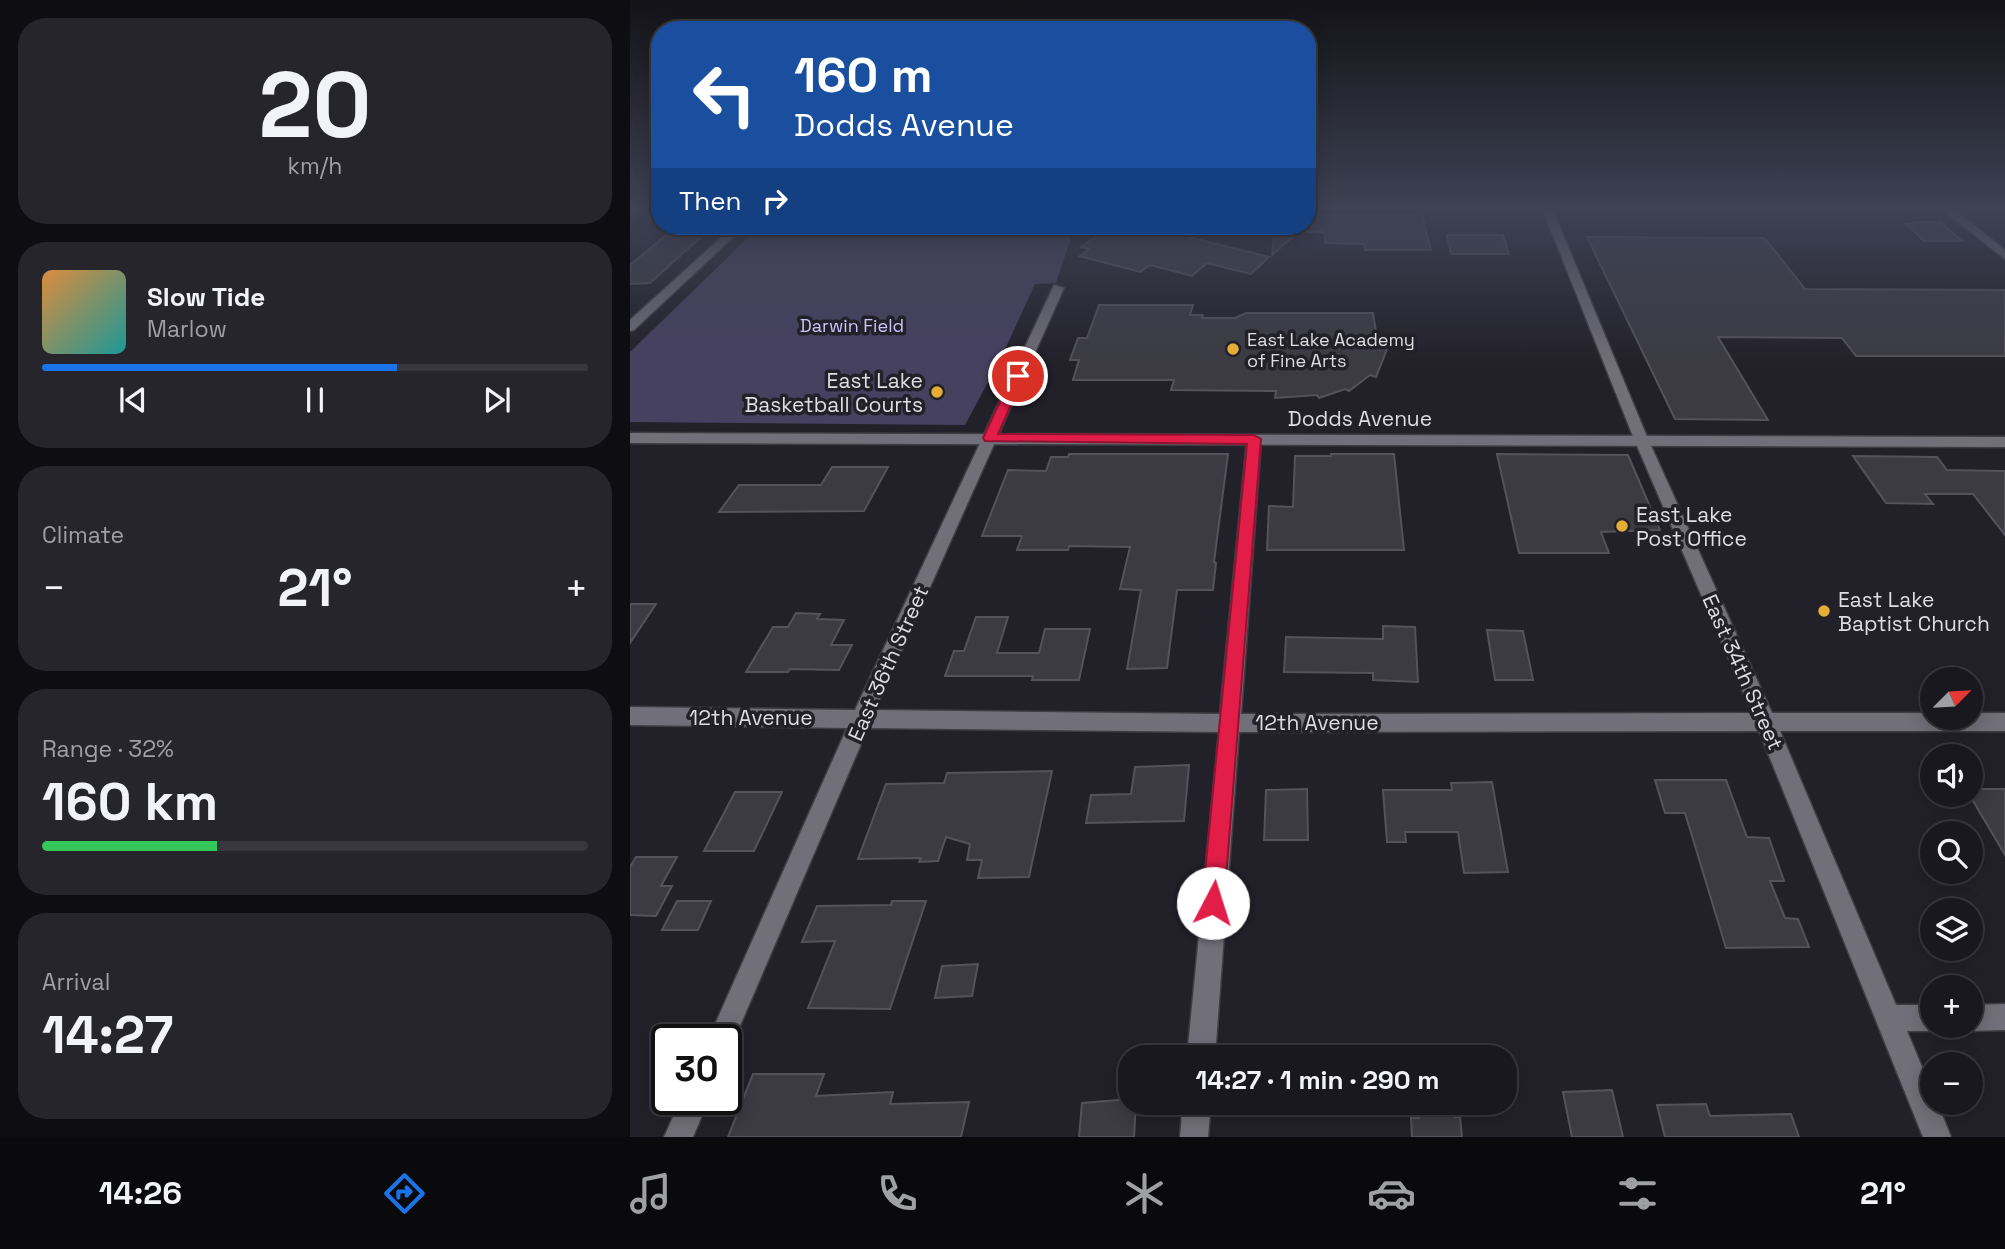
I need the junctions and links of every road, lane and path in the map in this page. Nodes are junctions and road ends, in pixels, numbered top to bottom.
1 (699, 261) edge
2 (1569, 261) edge
3 (1058, 288) dead end
4 (636, 315) edge
5 (630, 327) edge
6 (630, 438) edge
7 (990, 438) junction
8 (1254, 439) junction
9 (1641, 439) junction
10 (2005, 442) edge
11 (630, 716) edge
12 (862, 717) junction
13 (1765, 720) junction
14 (2005, 722) edge
15 (1228, 723) junction
16 (2005, 1017) edge
17 (1889, 1018) junction
18 (1920, 1018) edge
19 (1983, 1018) edge
20 (728, 1024) edge
21 (1202, 1045) edge
22 (688, 1115) edge
23 (1196, 1115) edge
24 (678, 1137) edge
25 (1194, 1137) edge
26 (1937, 1137) edge

1 - 4 street
2 - 9 street, East 34th Street
3 - 7 street, East 36th Street
4 - 5 street
6 - 7 street, Dodds Avenue
7 - 8 street, Dodds Avenue
7 - 12 street, East 36th Street
8 - 9 street, Dodds Avenue
8 - 15 street
9 - 10 street, Dodds Avenue
9 - 13 street, East 34th Street
11 - 12 street, 12th Avenue
12 - 15 street, 12th Avenue
12 - 20 street, East 36th Street
13 - 14 street, 12th Avenue
13 - 15 street, 12th Avenue
13 - 17 street, East 34th Street
15 - 21 street
16 - 19 street
17 - 18 street
17 - 26 street, East 34th Street
22 - 24 street
23 - 25 street

